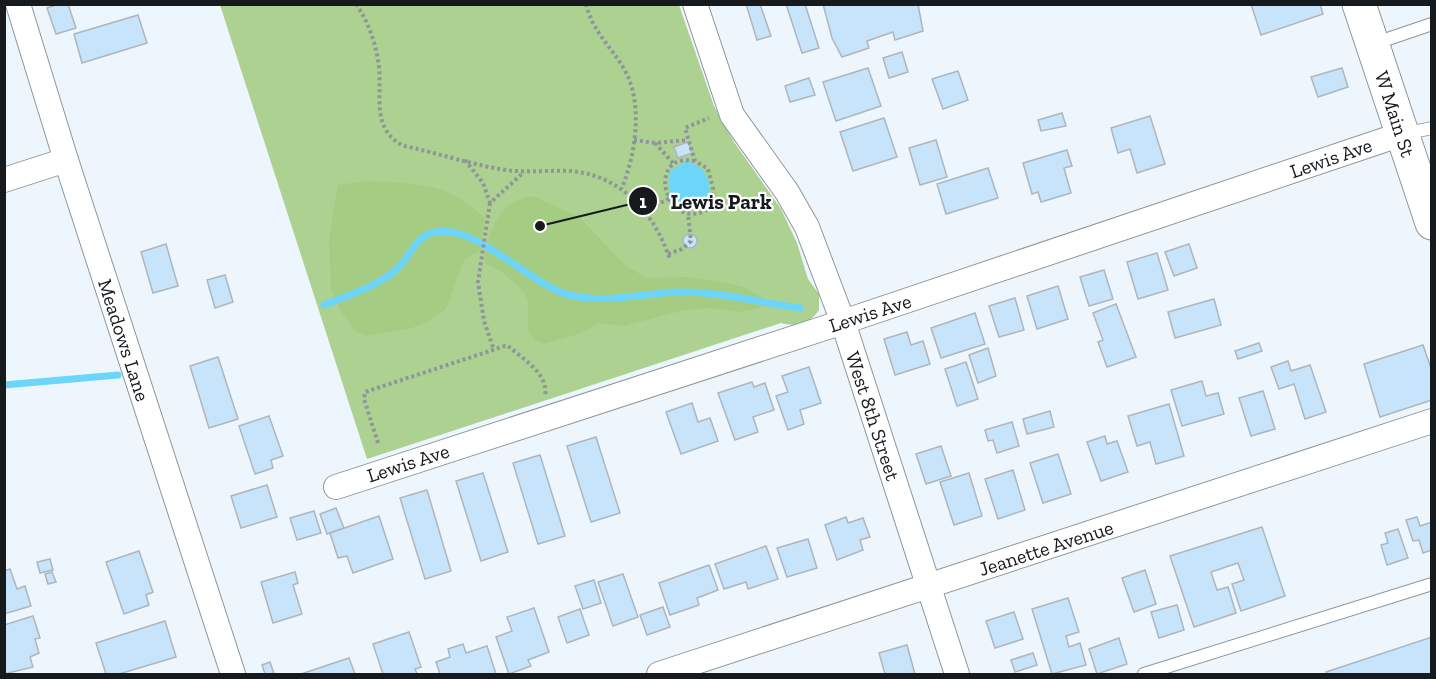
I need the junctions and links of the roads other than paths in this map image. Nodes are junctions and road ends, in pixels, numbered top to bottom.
1 (18, 4) edge
2 (695, 4) edge
3 (1359, 4) edge
4 (1431, 24) edge
5 (1372, 44) junction
6 (1417, 131) edge
7 (66, 160) junction
8 (4, 180) edge
9 (1431, 224) edge
10 (843, 322) junction
11 (1431, 421) edge
12 (336, 487) dead end
13 (1431, 584) edge
14 (928, 587) junction
15 (233, 675) edge
16 (660, 675) edge
17 (957, 675) edge
18 (1144, 675) edge

1 - 7 street, Meadows Lane
2 - 10 street, West 8th Street
3 - 5 main road, W Main St
4 - 5 lane
5 - 6 main road, W Main St
6 - 9 main road, W Main St
6 - 10 street, Lewis Ave
7 - 8 street
7 - 15 street, Meadows Lane
10 - 12 street, Lewis Ave
10 - 14 street, West 8th Street
11 - 14 street, Jeanette Avenue
13 - 18 lane
14 - 16 street, Jeanette Avenue
14 - 17 street, West 8th Street

